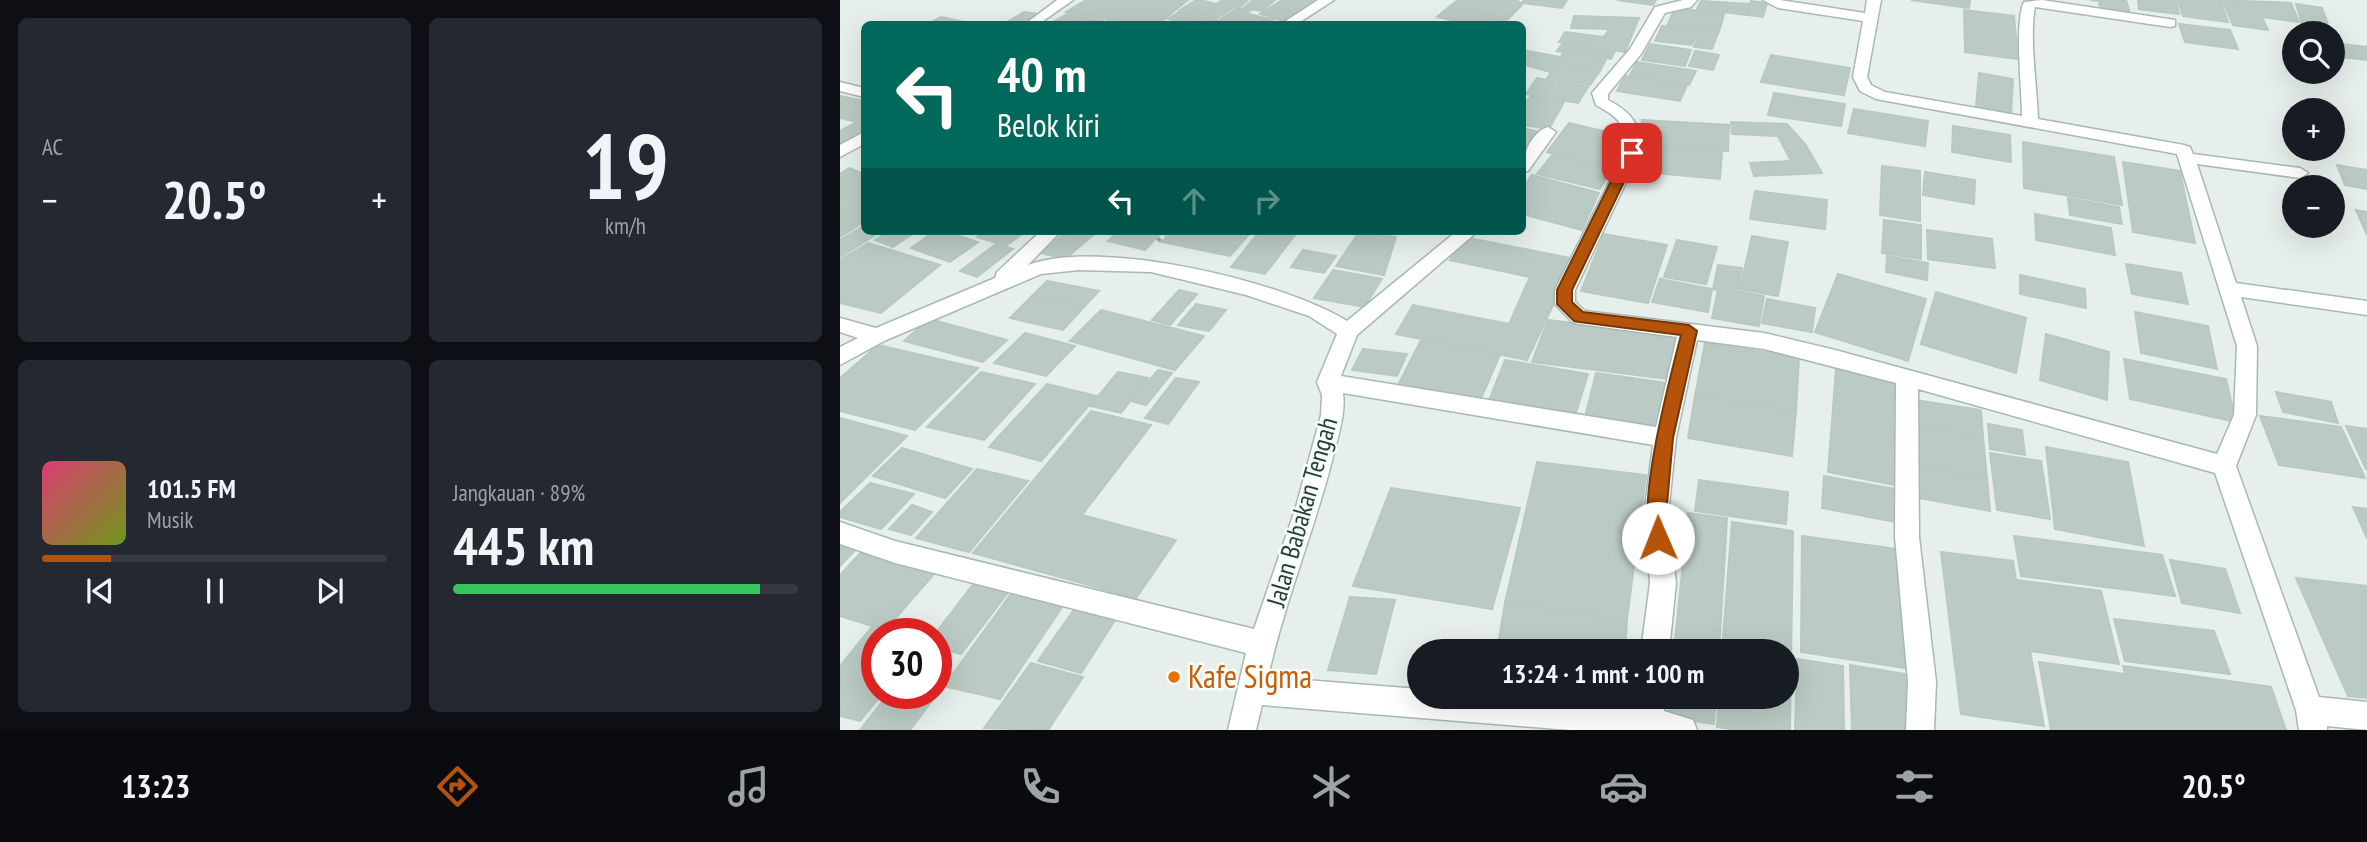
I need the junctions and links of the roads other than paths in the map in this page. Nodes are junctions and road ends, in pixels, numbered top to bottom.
1 (1066, 0) edge
2 (1328, 0) edge
3 (1690, 0) edge
4 (1770, 0) edge
5 (2134, 0) edge
6 (1871, 9) edge
7 (2139, 19) junction
8 (1035, 21) edge
9 (1293, 21) edge
10 (2170, 23) dead end
11 (840, 86) edge
12 (861, 92) edge
13 (2030, 122) junction
14 (1548, 132) dead end
15 (861, 139) edge
16 (840, 152) edge
17 (2187, 158) junction
18 (1526, 162) edge
19 (2300, 173) dead end
20 (1048, 235) edge
21 (1464, 235) edge
22 (998, 284) junction
23 (2230, 289) junction
24 (2367, 308) edge
25 (840, 326) edge
26 (1348, 331) junction
27 (1689, 331) junction
28 (877, 336) junction
29 (840, 357) edge
30 (1907, 378) junction
31 (1328, 382) junction
32 (1665, 438) junction
33 (2224, 466) junction
34 (840, 533) edge
35 (1657, 639) edge
36 (1262, 644) junction
37 (1252, 690) junction
38 (1407, 697) edge
39 (1649, 709) edge
40 (2367, 716) edge
41 (2311, 720) edge
42 (1242, 730) edge
43 (1683, 730) edge
44 (1920, 730) edge

1 - 8 street
2 - 9 street
3 - 27 street
4 - 6 street
5 - 7 street
6 - 13 street
7 - 10 street
7 - 13 street
11 - 12 street
13 - 17 street
14 - 18 street
15 - 16 street
17 - 19 street
17 - 23 street
20 - 22 street
21 - 26 street
22 - 26 street
22 - 28 street
23 - 24 street
23 - 33 street
25 - 28 street
26 - 31 street, Jalan Babakan Tengah
27 - 30 street
27 - 32 street
28 - 29 street
30 - 33 street
30 - 44 street
31 - 32 street
31 - 36 street, Jalan Babakan Tengah
32 - 35 street
33 - 41 street
34 - 36 street
36 - 37 street, Jalan Babakan Tengah
37 - 38 street
37 - 42 street, Jalan Babakan Tengah
39 - 43 street
40 - 41 street

